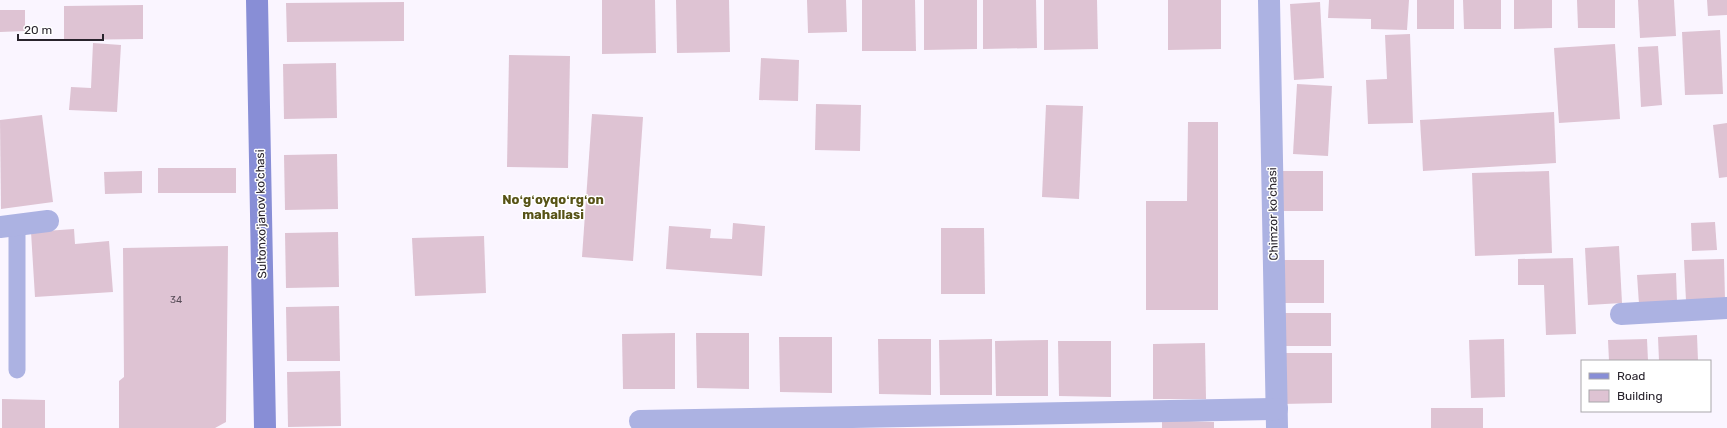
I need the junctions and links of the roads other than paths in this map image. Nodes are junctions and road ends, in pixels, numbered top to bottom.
1 (257, 0) edge
2 (1269, 0) edge
3 (48, 221) dead end
4 (8, 226) edge
5 (1727, 308) edge
6 (1621, 314) dead end
7 (17, 370) dead end
8 (1277, 419) edge
9 (640, 421) dead end
10 (265, 428) edge

1 - 10 street, Sultonxo'janov ko'chasi
2 - 8 street, Chimzor ko'chasi
3 - 4 street
4 - 7 lane
5 - 6 street
8 - 9 street

